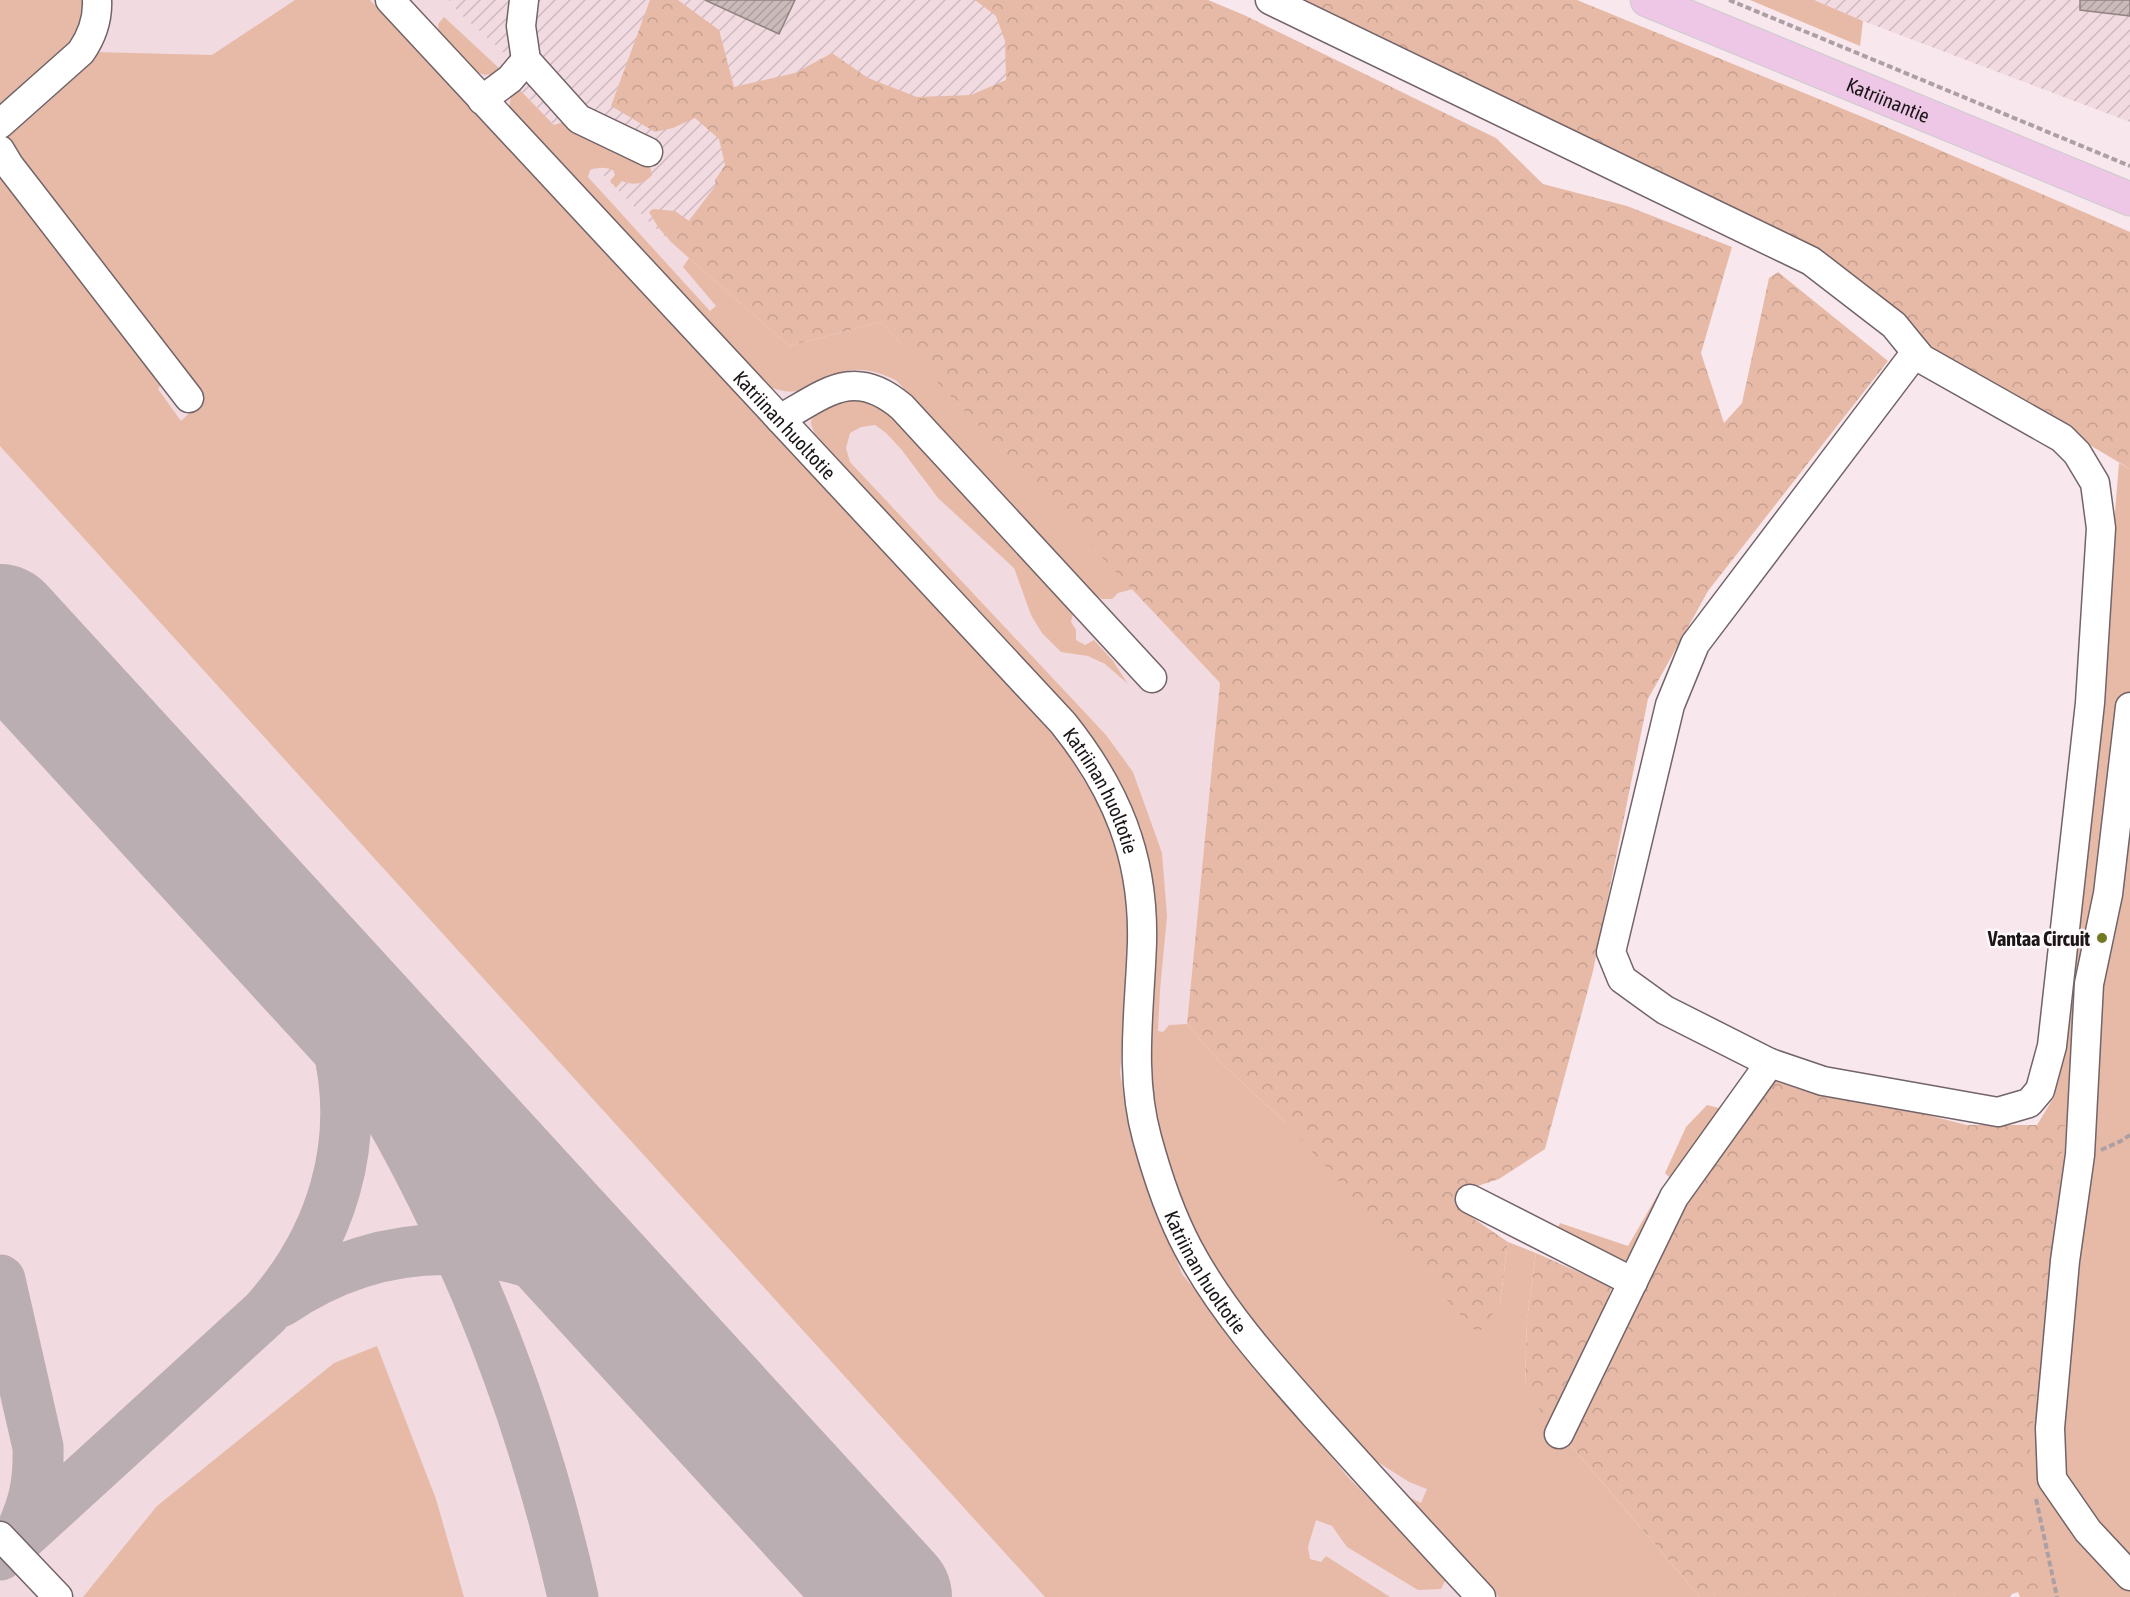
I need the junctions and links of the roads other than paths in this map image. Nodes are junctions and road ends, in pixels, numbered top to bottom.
1 (97, 0) edge
2 (390, 0) edge
3 (525, 0) edge
4 (1270, 0) edge
5 (1647, 0) edge
6 (518, 69) junction
7 (482, 99) junction
8 (0, 124) edge
9 (0, 150) edge
10 (648, 152) dead end
11 (2130, 199) edge
12 (1916, 352) junction
13 (189, 398) dead end
14 (780, 419) junction
15 (1152, 678) dead end
16 (2130, 707) edge
17 (1770, 1063) junction
18 (1470, 1198) dead end
19 (1632, 1282) junction
20 (1558, 1434) dead end
21 (0, 1536) edge
22 (2130, 1576) edge
23 (58, 1597) edge
24 (1481, 1597) edge

1 - 8 lane
2 - 7 lane, Katriinan huoltotie
3 - 6 lane
4 - 12 lane
5 - 11 main road, Katriinantie
6 - 7 lane
6 - 10 lane
7 - 14 lane, Katriinan huoltotie
9 - 13 lane
12 - 17 lane
12 - 17 lane
14 - 15 lane
14 - 24 lane, Katriinan huoltotie
16 - 22 lane
17 - 19 lane
18 - 19 lane
19 - 20 lane
21 - 23 lane

